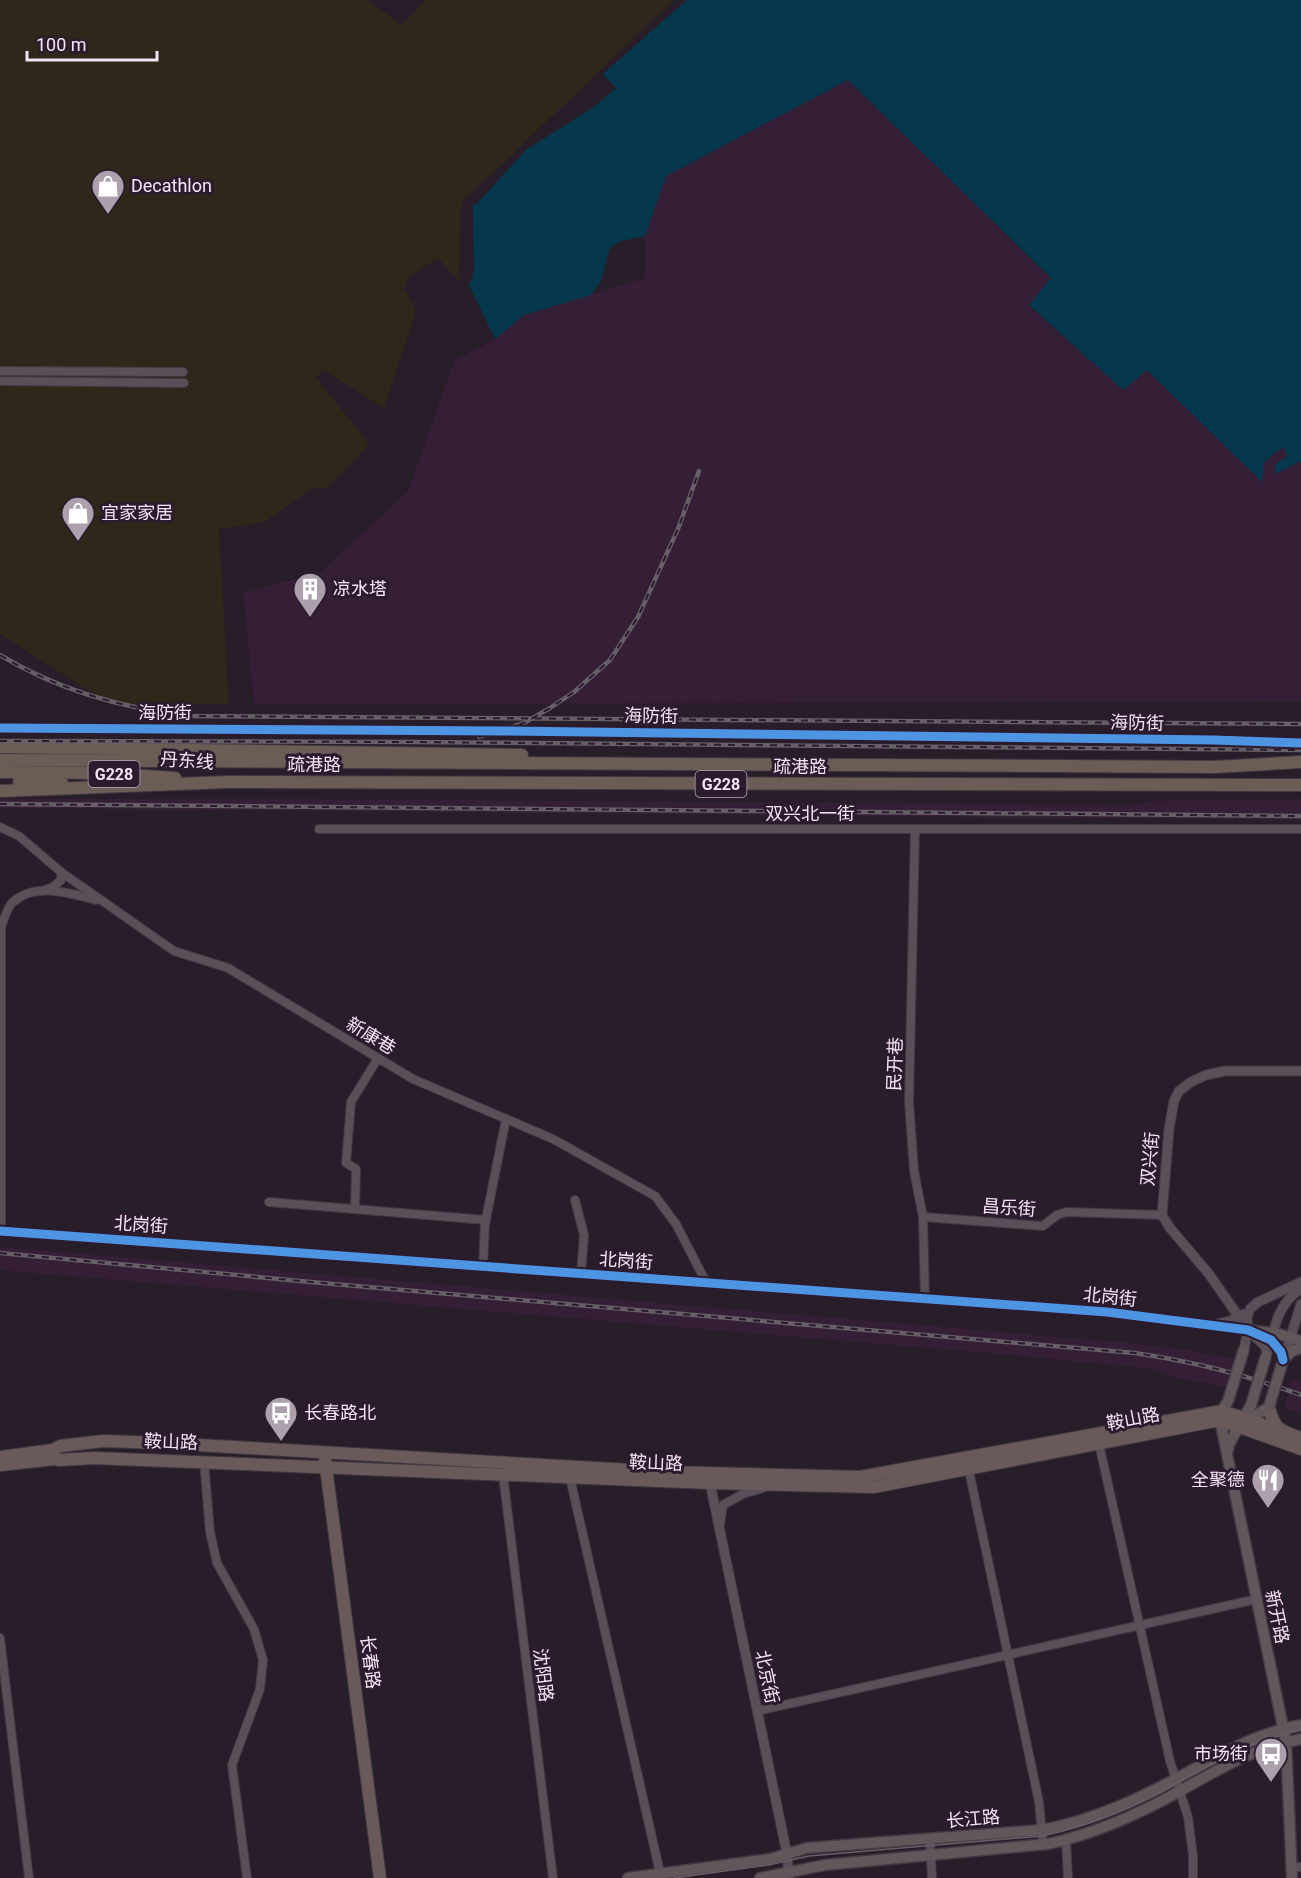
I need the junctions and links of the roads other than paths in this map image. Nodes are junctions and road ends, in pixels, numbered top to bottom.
1 (0, 371) edge
2 (183, 372) dead end
3 (0, 381) edge
4 (184, 383) dead end
5 (0, 728) edge
6 (1301, 743) edge
7 (0, 747) edge
8 (100, 754) junction
9 (0, 760) edge
10 (1301, 762) edge
11 (0, 772) edge
12 (0, 781) edge
13 (227, 782) junction
14 (1301, 785) edge
15 (99, 788) junction
16 (0, 791) edge
17 (0, 827) edge
18 (319, 829) dead end
19 (915, 829) junction
20 (1301, 829) edge
21 (61, 872) junction
22 (41, 891) junction
23 (103, 902) junction
24 (378, 1058) junction
25 (1301, 1071) edge
26 (506, 1119) junction
27 (575, 1200) dead end
28 (269, 1202) dead end
29 (355, 1208) junction
30 (1162, 1215) junction
31 (923, 1216) junction
32 (486, 1220) junction
33 (0, 1231) edge
34 (483, 1267) junction
35 (582, 1274) junction
36 (707, 1284) junction
37 (1299, 1285) edge
38 (925, 1299) junction
39 (1301, 1304) edge
40 (1250, 1309) junction
41 (1239, 1317) junction
42 (1212, 1325) junction
43 (1248, 1330) junction
44 (1272, 1336) junction
45 (1296, 1339) edge
46 (1301, 1348) edge
47 (1244, 1349) joint
48 (1266, 1354) junction
49 (1284, 1360) junction
50 (1269, 1407) junction
51 (1224, 1411) junction
52 (1242, 1422) junction
53 (1281, 1431) junction
54 (1301, 1438) edge
55 (1099, 1444) junction
56 (1301, 1449) edge
57 (323, 1451) junction
58 (1228, 1456) junction
59 (0, 1457) edge
60 (204, 1461) junction
61 (968, 1464) junction
62 (0, 1465) edge
63 (326, 1467) junction
64 (503, 1475) junction
65 (570, 1478) junction
66 (710, 1483) junction
67 (774, 1485) junction
68 (719, 1529) junction
69 (1257, 1599) junction
70 (1140, 1625) junction
71 (0, 1638) edge
72 (1008, 1655) junction
73 (4, 1710) edge
74 (757, 1711) junction
75 (1301, 1725) edge
76 (1283, 1728) junction
77 (1301, 1739) edge
78 (1286, 1742) junction
79 (1174, 1779) junction
80 (1179, 1792) junction
81 (1042, 1830) junction
82 (930, 1839) junction
83 (1066, 1840) junction
84 (1043, 1844) junction
85 (787, 1854) junction
86 (931, 1855) junction
87 (1294, 1871) edge
88 (789, 1875) edge
89 (661, 1876) edge
90 (29, 1878) edge
91 (247, 1878) edge
92 (380, 1878) edge
93 (553, 1878) edge
94 (628, 1878) edge
95 (760, 1878) edge
96 (932, 1878) edge
97 (1068, 1878) edge
98 (1193, 1878) edge

1 - 2 street
3 - 4 street
5 - 6 street, 海防街
7 - 8 highway, 疏港路 / G228
8 - 9 highway
8 - 10 highway, 疏港路 / G228
11 - 13 highway, 丹东线 / G228
12 - 15 highway
13 - 14 highway, 疏港路 / G228
13 - 15 highway
15 - 16 highway
17 - 21 street, 新康巷
18 - 19 street, 双兴北一街
19 - 20 street, 双兴北一街
19 - 31 street, 民开巷
21 - 22 street
21 - 23 street, 新康巷
22 - 23 street
22 - 33 street
23 - 24 street, 新康巷
24 - 26 street, 新康巷
24 - 29 street
25 - 30 street, 双兴街
26 - 32 street
26 - 36 street, 新康巷
27 - 35 street
28 - 29 street
29 - 32 street
30 - 31 street, 昌乐街
30 - 41 street
31 - 38 street, 民开巷
32 - 34 street
33 - 34 street, 北岗街
34 - 35 street, 北岗街
35 - 36 street, 北岗街
36 - 38 street, 北岗街
37 - 40 street
37 - 44 street
38 - 42 street, 北岗街
39 - 45 street
40 - 41 street
40 - 43 street
41 - 42 street
41 - 43 street
42 - 43 street, 北岗街
43 - 44 main road, 北岗街
43 - 47 street
43 - 48 street
44 - 45 main road, 北岗街
44 - 48 street
44 - 49 street
45 - 49 street
46 - 49 main road
47 - 51 main road, bridge
48 - 52 main road, bridge
49 - 50 main road, bridge
50 - 52 main road
50 - 53 main road
51 - 52 main road, 鞍山路
51 - 55 main road, 鞍山路
51 - 58 main road, 新开路
51 - 61 main road, 鞍山路
52 - 53 main road
52 - 56 main road, 鞍山路
52 - 58 main road
53 - 54 main road
55 - 61 main road, 鞍山路
55 - 70 street
57 - 59 main road, 鞍山路
57 - 61 main road, 鞍山路
57 - 63 main road, 长春路
58 - 69 main road, 新开路
60 - 62 main road, 鞍山路
60 - 63 main road, 鞍山路
60 - 91 street
61 - 67 main road, 鞍山路
61 - 72 street
63 - 64 main road, 鞍山路
63 - 92 main road, 长春路
64 - 65 main road, 鞍山路
64 - 93 street, 沈阳路
65 - 66 main road, 鞍山路
65 - 89 street
66 - 67 main road, 鞍山路
66 - 68 street, 北京街
67 - 68 street
68 - 74 street, 北京街
69 - 70 street
69 - 76 main road, 新开路
70 - 72 street
70 - 79 street
71 - 73 street
72 - 74 street
72 - 81 street
73 - 90 street
74 - 85 street, 北京街
75 - 76 main road, 长江路
76 - 78 main road, 新开路
76 - 79 main road, 长江路
77 - 78 main road, 长江路
78 - 80 main road, 长江路
78 - 87 main road, 新开路
79 - 80 street
79 - 81 main road, 长江路
80 - 83 main road, 长江路
80 - 98 street
81 - 82 main road, 长江路
81 - 84 street
82 - 85 main road, 长江路
82 - 86 street
83 - 84 main road, 长江路
83 - 97 street
84 - 86 main road, 长江路
85 - 88 street, 北京街
85 - 89 main road, 长江路
86 - 88 main road, 长江路
86 - 96 street
88 - 95 main road, 长江路
89 - 94 main road, 长江路

